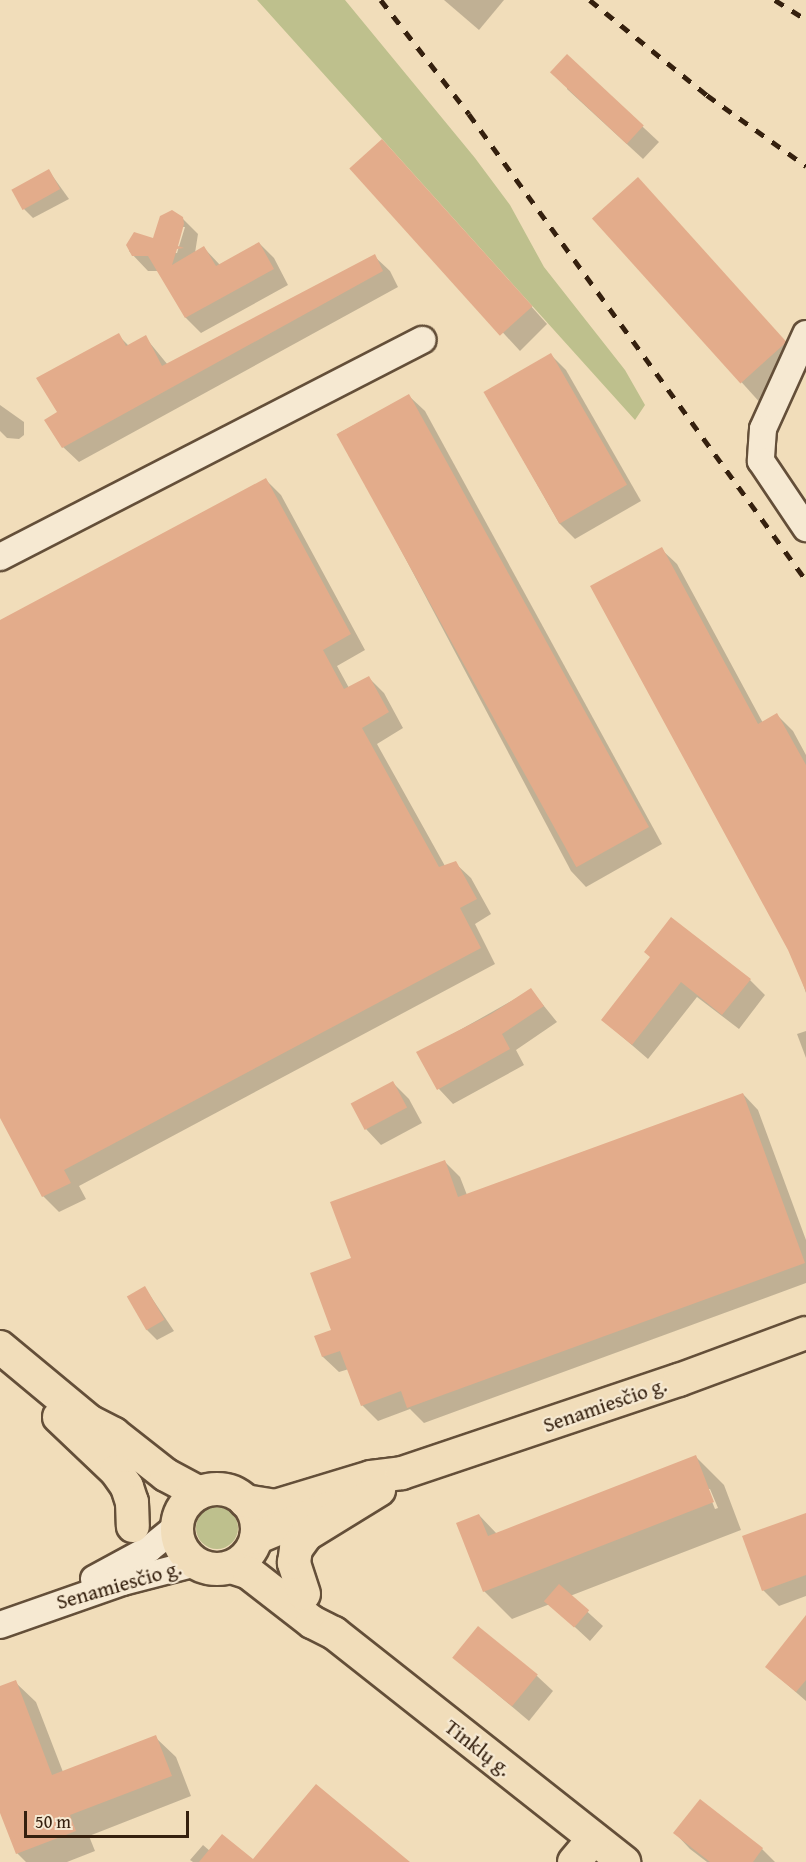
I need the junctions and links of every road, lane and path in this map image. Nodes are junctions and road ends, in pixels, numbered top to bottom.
1 (806, 334) edge
2 (423, 340) dead end
3 (806, 528) edge
4 (0, 557) edge
5 (806, 1333) edge
6 (10, 1356) edge
7 (89, 1421) junction
8 (390, 1482) junction
9 (200, 1492) junction
10 (245, 1501) junction
11 (177, 1522) junction
12 (133, 1526) joint
13 (255, 1541) junction
14 (296, 1549) joint
15 (196, 1563) junction
16 (231, 1567) junction
17 (304, 1594) junction
18 (52, 1600) junction
19 (0, 1625) edge
20 (334, 1633) junction
21 (584, 1850) edge
22 (624, 1862) edge

1 - 3 street
2 - 4 street
5 - 8 main road, Senamiesčio g.
6 - 7 main road
6 - 12 main road
7 - 9 main road
7 - 11 main road
8 - 10 main road, Senamiesčio g.
8 - 13 main road, Senamiesčio g.
8 - 14 main road, Senamiesčio g.
9 - 10 main road, Senamiesčio g.
9 - 11 main road, Senamiesčio g.
10 - 13 main road
11 - 15 main road, Senamiesčio g.
11 - 18 street, Senamiesčio g.
12 - 18 street, Senamiesčio g.
13 - 16 main road, Senamiesčio g.
13 - 17 main road, Tinklų g.
14 - 17 main road, Tinklų g.
15 - 16 main road, Senamiesčio g.
15 - 18 street, Senamiesčio g.
16 - 20 main road, Tinklų g.
17 - 20 main road, Tinklų g.
18 - 19 street, Senamiesčio g.
20 - 21 main road, Tinklų g.
21 - 22 main road, Tinklų g.

